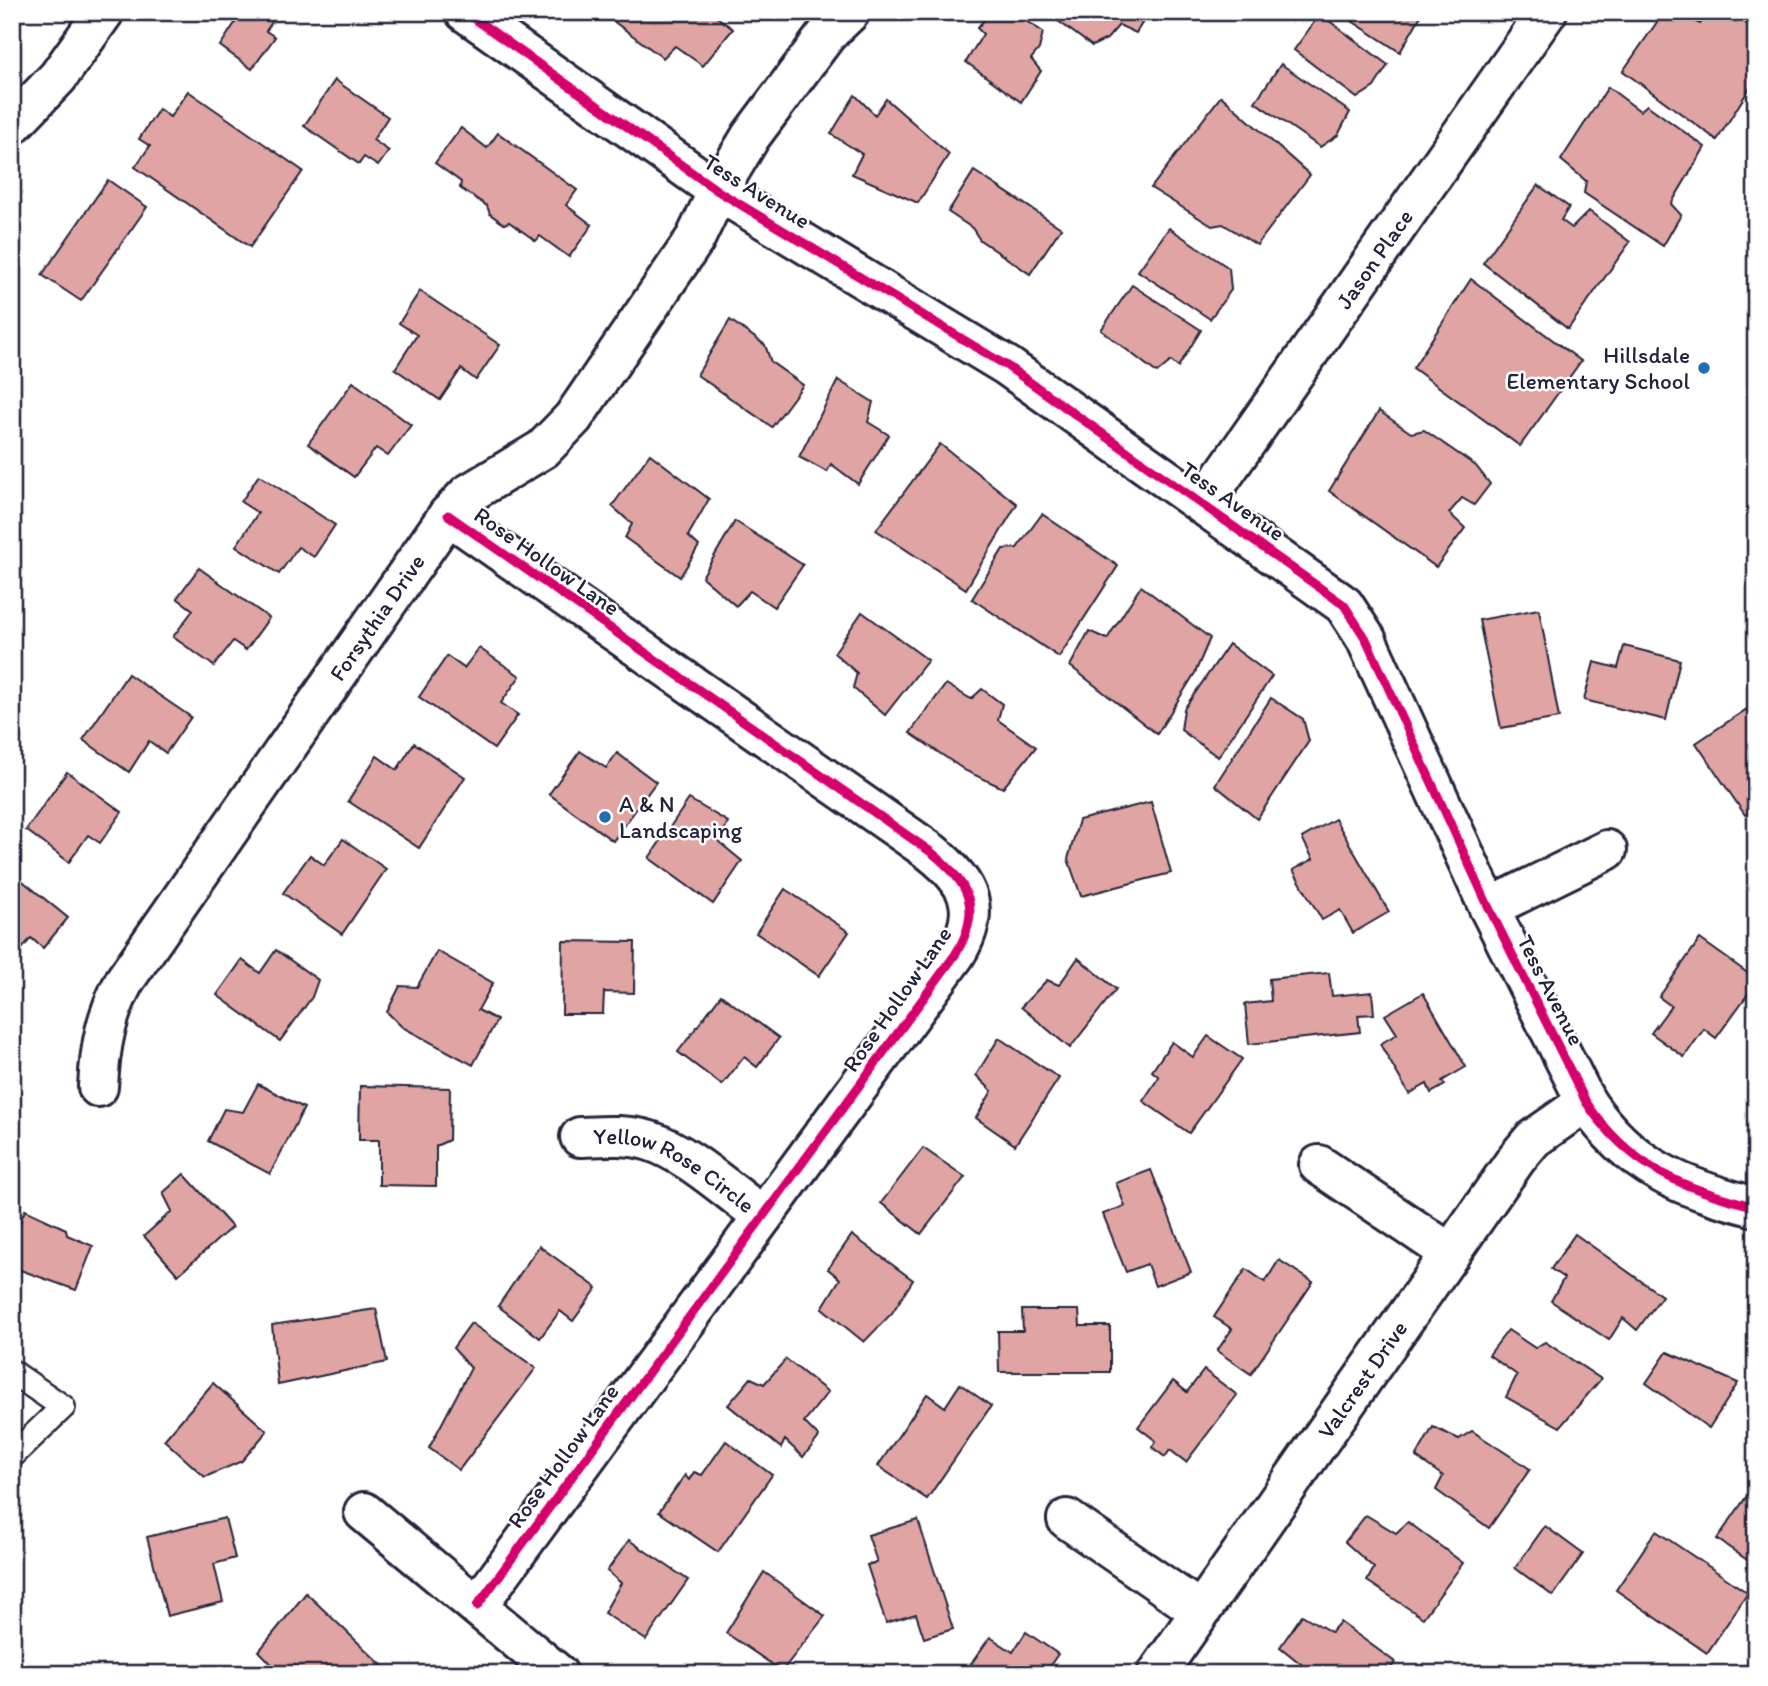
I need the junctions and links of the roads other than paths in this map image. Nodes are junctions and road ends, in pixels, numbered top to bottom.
1 (104, 12) edge
2 (465, 12) edge
3 (850, 12) edge
4 (1547, 12) edge
5 (12, 125) edge
6 (718, 191) junction
7 (1203, 504) junction
8 (448, 515) junction
9 (1607, 850) dead end
10 (1489, 908) junction
11 (98, 1087) dead end
12 (1586, 1102) junction
13 (580, 1137) dead end
14 (1319, 1165) dead end
15 (1756, 1207) edge
16 (763, 1216) junction
17 (1450, 1253) junction
18 (12, 1372) edge
19 (12, 1456) edge
20 (364, 1512) dead end
21 (1067, 1519) dead end
22 (477, 1605) junction
23 (1200, 1611) junction
24 (558, 1674) edge
25 (1157, 1674) edge

1 - 5 street
2 - 6 street, Tess Avenue
3 - 6 street, Forsythia Drive
4 - 7 street, Jason Place
6 - 7 street, Tess Avenue
6 - 8 street, Forsythia Drive
7 - 10 street, Tess Avenue
8 - 11 street, Forsythia Drive
8 - 16 street, Rose Hollow Lane
9 - 10 street
10 - 12 street, Tess Avenue
12 - 15 street, Tess Avenue
12 - 17 street, Valcrest Drive
13 - 16 street, Yellow Rose Circle
14 - 17 street
16 - 22 street, Rose Hollow Lane
17 - 23 street, Valcrest Drive
18 - 19 lane
20 - 22 street
21 - 23 street
22 - 24 street
23 - 25 street, Valcrest Drive

